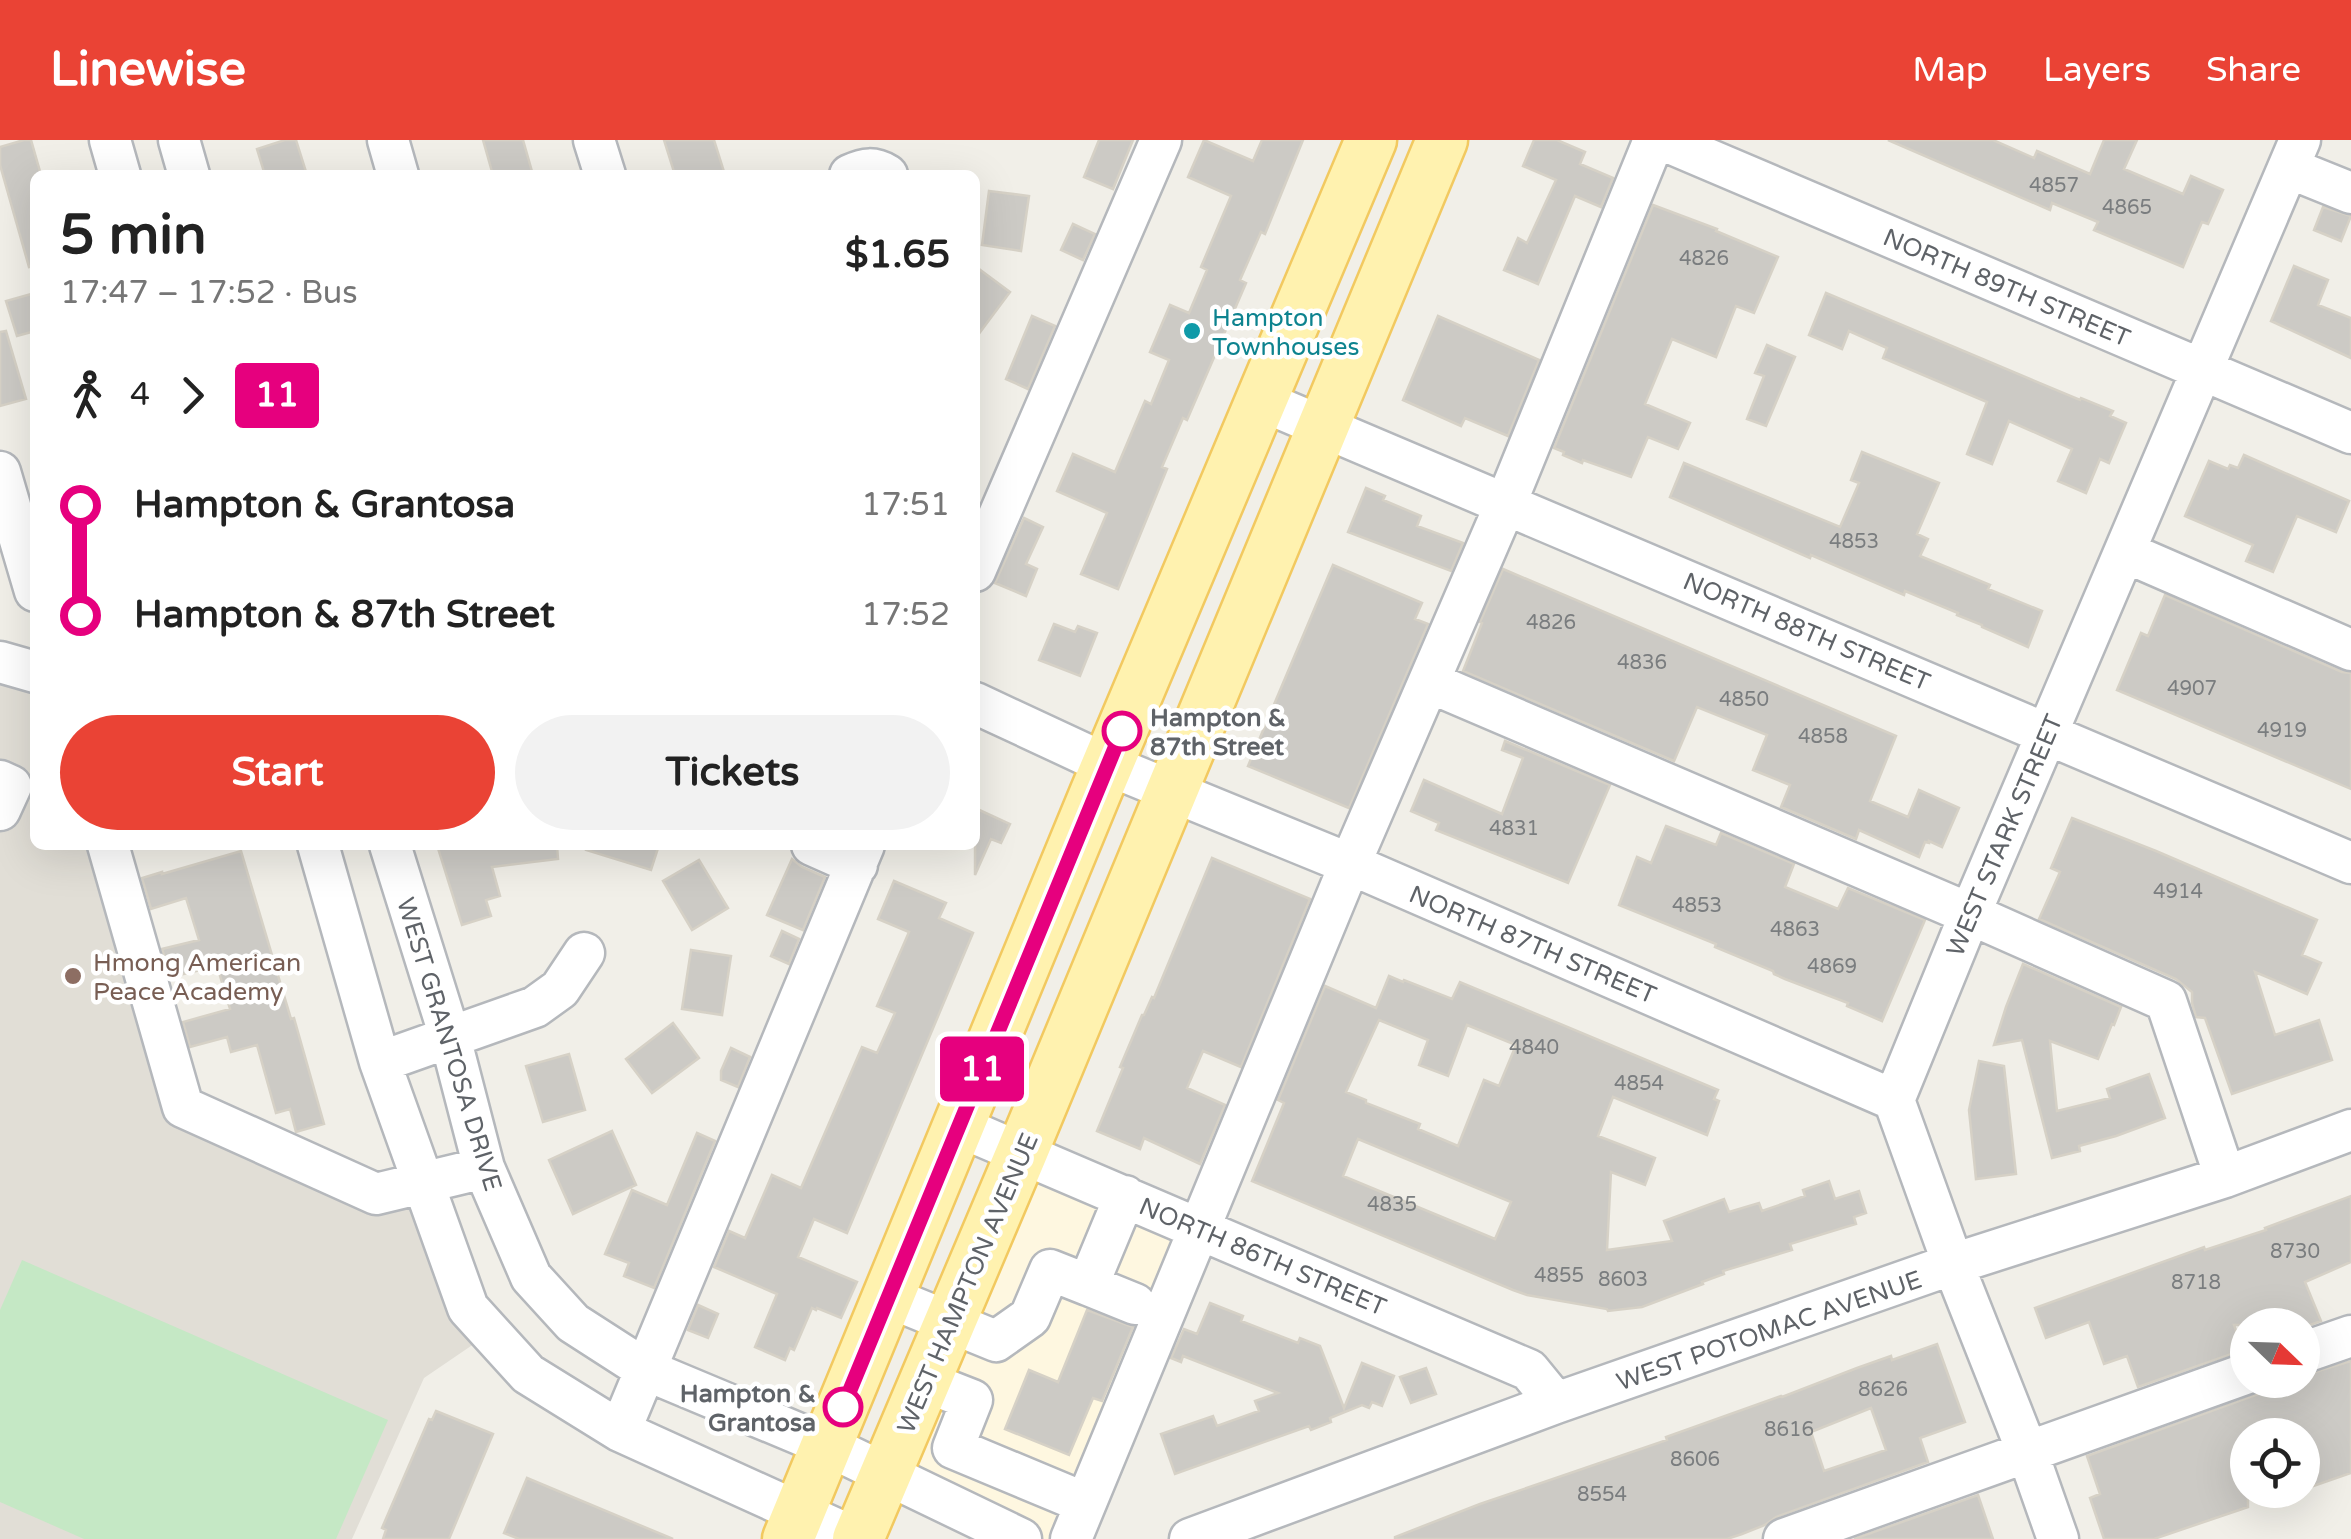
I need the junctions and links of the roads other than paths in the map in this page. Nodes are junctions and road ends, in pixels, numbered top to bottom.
1 (110, 140) edge
2 (179, 140) edge
3 (388, 140) edge
4 (594, 140) edge
5 (1161, 140) edge
6 (1370, 140) edge
7 (1442, 140) edge
8 (1654, 140) edge
9 (1664, 140) edge
10 (2295, 154) edge
11 (119, 170) edge
12 (188, 170) edge
13 (397, 170) edge
14 (603, 170) edge
15 (2351, 194) edge
16 (2203, 370) junction
17 (1262, 400) junction
18 (1322, 426) junction
19 (2351, 433) edge
20 (0, 472) edge
21 (1506, 504) junction
22 (2125, 552) junction
23 (980, 558) edge
24 (30, 574) edge
25 (2351, 650) edge
26 (0, 662) edge
27 (30, 671) edge
28 (1429, 682) junction
29 (980, 705) edge
30 (2048, 733) junction
31 (1108, 764) junction
32 (0, 780) edge
33 (1170, 792) junction
34 (0, 810) edge
35 (109, 850) edge
36 (319, 850) edge
37 (392, 850) edge
38 (836, 850) edge
39 (861, 855) edge
40 (2351, 863) edge
41 (1350, 864) junction
42 (1970, 914) junction
43 (584, 953) dead end
44 (450, 1037) junction
45 (380, 1062) junction
46 (1894, 1100) junction
47 (958, 1126) junction
48 (2351, 1130) edge
49 (1022, 1152) junction
50 (484, 1168) junction
51 (2225, 1177) junction
52 (422, 1184) junction
53 (1125, 1196) junction
54 (1198, 1228) junction
55 (1953, 1264) junction
56 (1088, 1285) junction
57 (888, 1297) junction
58 (1135, 1304) dead end
59 (973, 1331) junction
60 (2351, 1336) edge
61 (2320, 1347) edge
62 (646, 1370) junction
63 (2230, 1379) edge
64 (926, 1382) junction
65 (972, 1400) junction
66 (1556, 1403) junction
67 (620, 1431) junction
68 (828, 1446) junction
69 (2027, 1451) junction
70 (886, 1476) junction
71 (1078, 1521) edge
72 (793, 1526) edge
73 (858, 1539) edge
74 (1020, 1539) edge
75 (1190, 1539) edge
76 (1784, 1539) edge
77 (2058, 1539) edge

1 - 11 street
2 - 12 street
3 - 13 street
4 - 14 street
5 - 23 street
6 - 17 main road
7 - 18 main road, WEST HAMPTON AVENUE
8 - 21 street
9 - 16 street, NORTH 89TH STREET
10 - 15 street
10 - 16 street, WEST STARK STREET
16 - 19 street, NORTH 89TH STREET
16 - 22 street, WEST STARK STREET
17 - 18 street, NORTH 88TH STREET
17 - 31 main road
18 - 21 street, NORTH 88TH STREET
18 - 33 main road, WEST HAMPTON AVENUE
20 - 24 street
21 - 28 street
21 - 30 street, NORTH 88TH STREET
22 - 25 street
22 - 30 street, WEST STARK STREET
26 - 27 street
28 - 41 street
28 - 42 street
29 - 31 street, NORTH 87TH STREET
30 - 40 street, NORTH 88TH STREET
30 - 42 street, WEST STARK STREET
31 - 33 street, NORTH 87TH STREET
31 - 47 main road
32 - 34 street
33 - 41 street, NORTH 87TH STREET
33 - 49 main road, WEST HAMPTON AVENUE
35 - 52 street
36 - 45 street
37 - 44 street, WEST GRANTOSA DRIVE
38 - 39 street
39 - 62 street
41 - 46 street, NORTH 87TH STREET
41 - 54 street
42 - 46 street, WEST STARK STREET
42 - 51 street
43 - 44 street
44 - 45 street
44 - 50 street, WEST GRANTOSA DRIVE
45 - 52 street
46 - 55 street
47 - 49 street, NORTH 86TH STREET
47 - 57 main road
48 - 51 street, WEST POTOMAC AVENUE
49 - 53 street, NORTH 86TH STREET
49 - 59 main road, WEST HAMPTON AVENUE
50 - 52 street
50 - 62 street, WEST GRANTOSA DRIVE
51 - 55 street, WEST POTOMAC AVENUE
52 - 67 street
53 - 54 street, NORTH 86TH STREET
53 - 56 street
54 - 66 street, NORTH 86TH STREET
54 - 71 street
55 - 66 street, WEST POTOMAC AVENUE
55 - 69 street
56 - 58 street
56 - 59 street
57 - 59 street
57 - 68 main road
59 - 64 main road, WEST HAMPTON AVENUE
59 - 65 street
60 - 61 street
62 - 67 street
62 - 68 street, WEST GRANTOSA DRIVE
63 - 69 street
64 - 65 street
64 - 70 main road, WEST HAMPTON AVENUE
65 - 71 street
66 - 75 street, WEST POTOMAC AVENUE
67 - 72 street
68 - 70 street, WEST GRANTOSA DRIVE
68 - 72 main road
69 - 76 street
69 - 77 street
70 - 73 main road, WEST HAMPTON AVENUE
70 - 74 street, WEST GRANTOSA DRIVE
72 - 73 street

